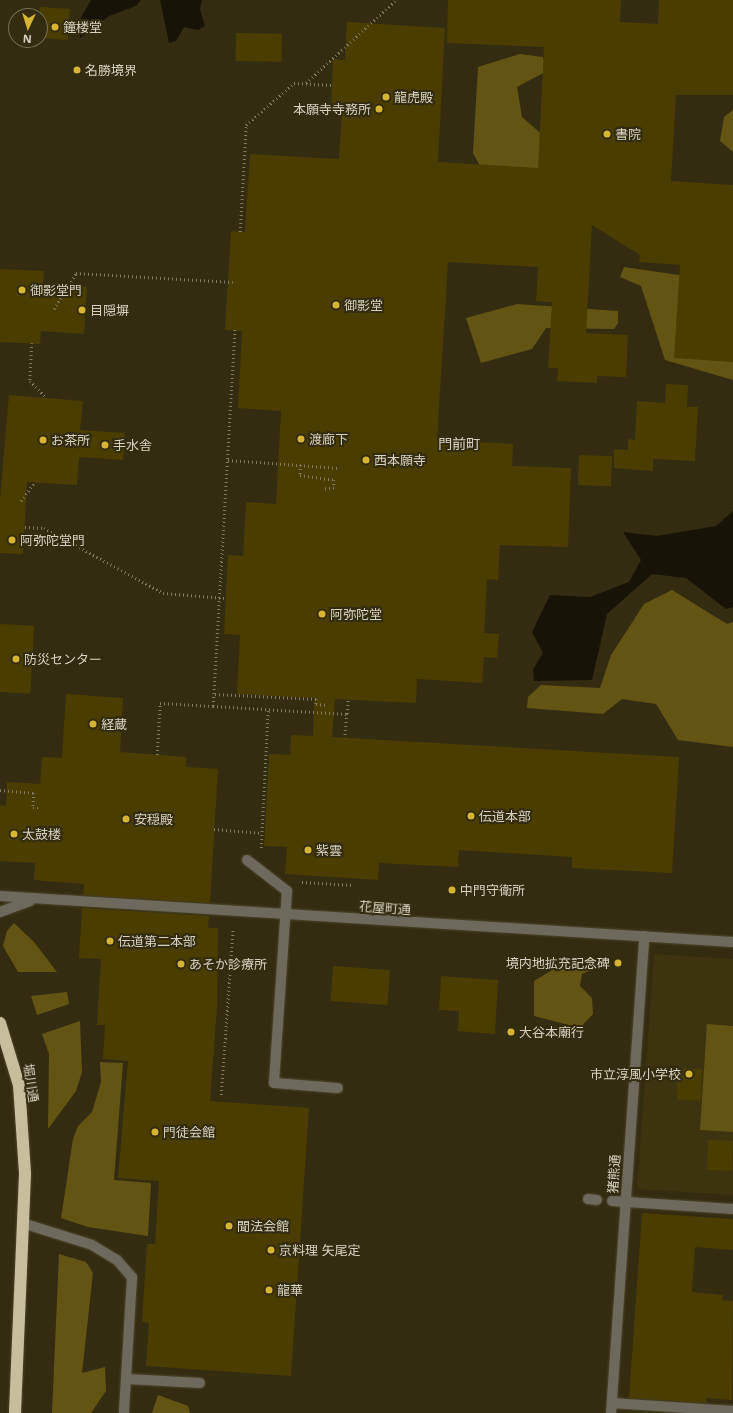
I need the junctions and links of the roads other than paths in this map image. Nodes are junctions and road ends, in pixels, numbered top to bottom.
1 (247, 860) dead end
2 (0, 896) edge
3 (35, 899) junction
4 (0, 912) edge
5 (285, 914) junction
6 (644, 936) junction
7 (733, 942) edge
8 (0, 1023) edge
9 (338, 1088) dead end
10 (612, 1201) dead end
11 (626, 1202) junction
12 (733, 1209) edge
13 (22, 1223) junction
14 (127, 1379) junction
15 (200, 1383) dead end
16 (611, 1408) edge
17 (733, 1411) edge
18 (15, 1413) edge
19 (124, 1413) edge

1 - 5 street
2 - 3 street, 花屋町通
3 - 4 street, 花屋町通
3 - 5 street, 花屋町通
5 - 6 street, 花屋町通
5 - 9 street
6 - 7 street, 花屋町通
6 - 11 street, 猪熊通
8 - 13 highway, 堀川通
10 - 11 street
11 - 12 street
11 - 16 street, 猪熊通
13 - 14 street
13 - 18 highway, 堀川通
14 - 15 street
14 - 19 street
16 - 17 street

